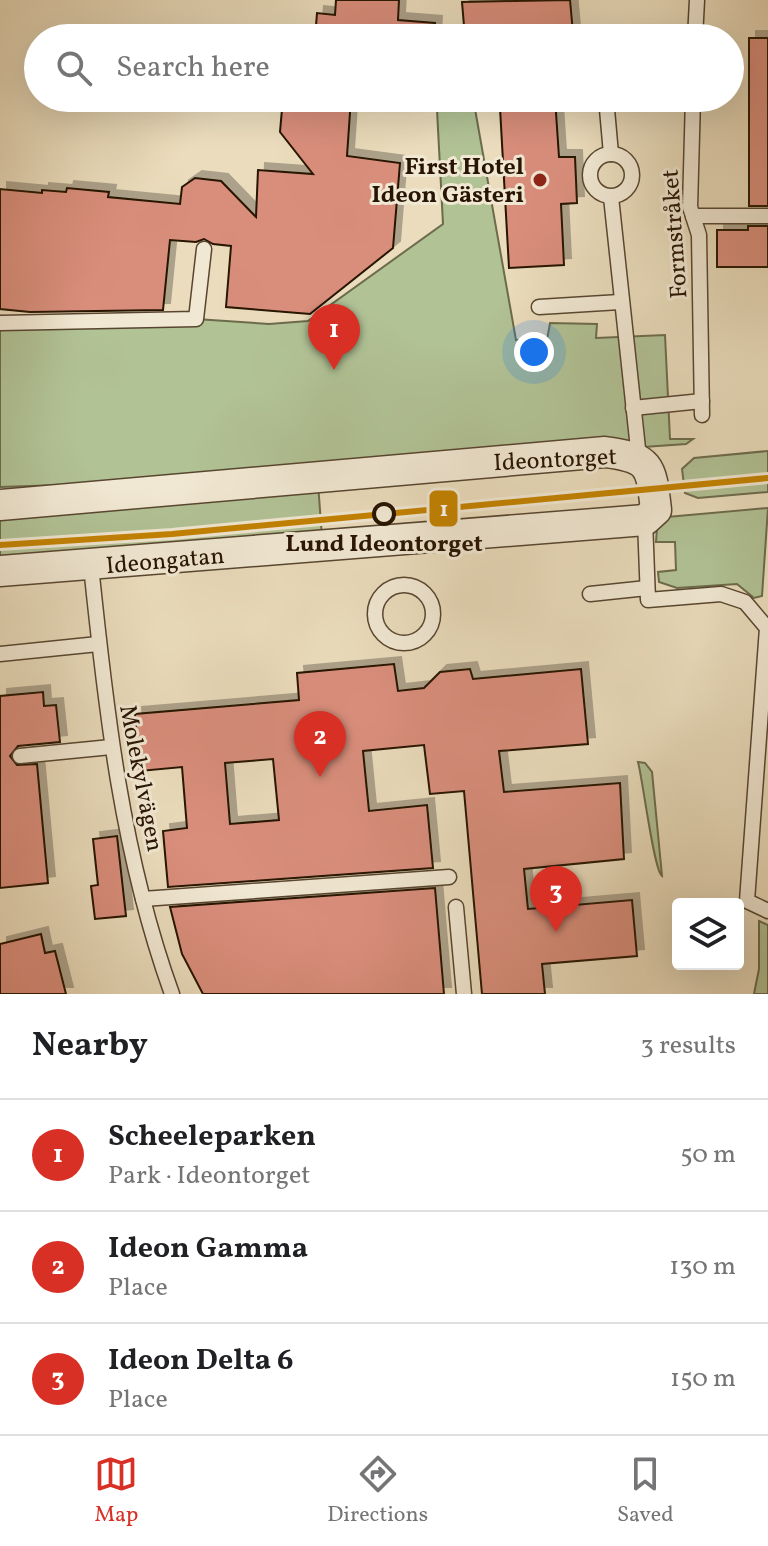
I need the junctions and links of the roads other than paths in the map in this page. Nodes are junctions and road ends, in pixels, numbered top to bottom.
1 (697, 0) edge
2 (696, 24) edge
3 (607, 112) edge
4 (693, 112) edge
5 (611, 154) junction
6 (611, 197) junction
7 (693, 216) junction
8 (768, 216) edge
9 (204, 249) dead end
10 (620, 302) junction
11 (539, 307) dead end
12 (0, 323) edge
13 (633, 408) junction
14 (639, 458) junction
15 (0, 505) edge
16 (645, 520) junction
17 (91, 566) junction
18 (0, 571) edge
19 (590, 594) dead end
20 (648, 594) junction
21 (381, 596) joint
22 (98, 644) junction
23 (0, 654) edge
24 (111, 747) junction
25 (20, 756) dead end
26 (449, 877) dead end
27 (143, 899) junction
28 (456, 907) dead end
29 (768, 911) edge
30 (172, 994) edge
31 (464, 994) edge

1 - 2 lane
3 - 5 lane
4 - 7 lane, Formstråket
5 - 6 lane
5 - 6 lane
6 - 10 lane
7 - 8 lane
7 - 13 lane, Formstråket
9 - 12 lane
10 - 11 lane
10 - 13 lane
13 - 14 lane
14 - 15 street, Ideontorget
14 - 16 street, Ideontorget
16 - 17 street, Ideongatan
16 - 20 lane
17 - 18 street, Ideongatan
17 - 22 lane, Molekylvägen
19 - 20 lane
20 - 29 lane
21 - 21 lane
22 - 23 lane
22 - 24 lane, Molekylvägen
24 - 25 lane
24 - 27 lane, Molekylvägen
26 - 27 lane
27 - 30 lane, Molekylvägen
28 - 31 lane

